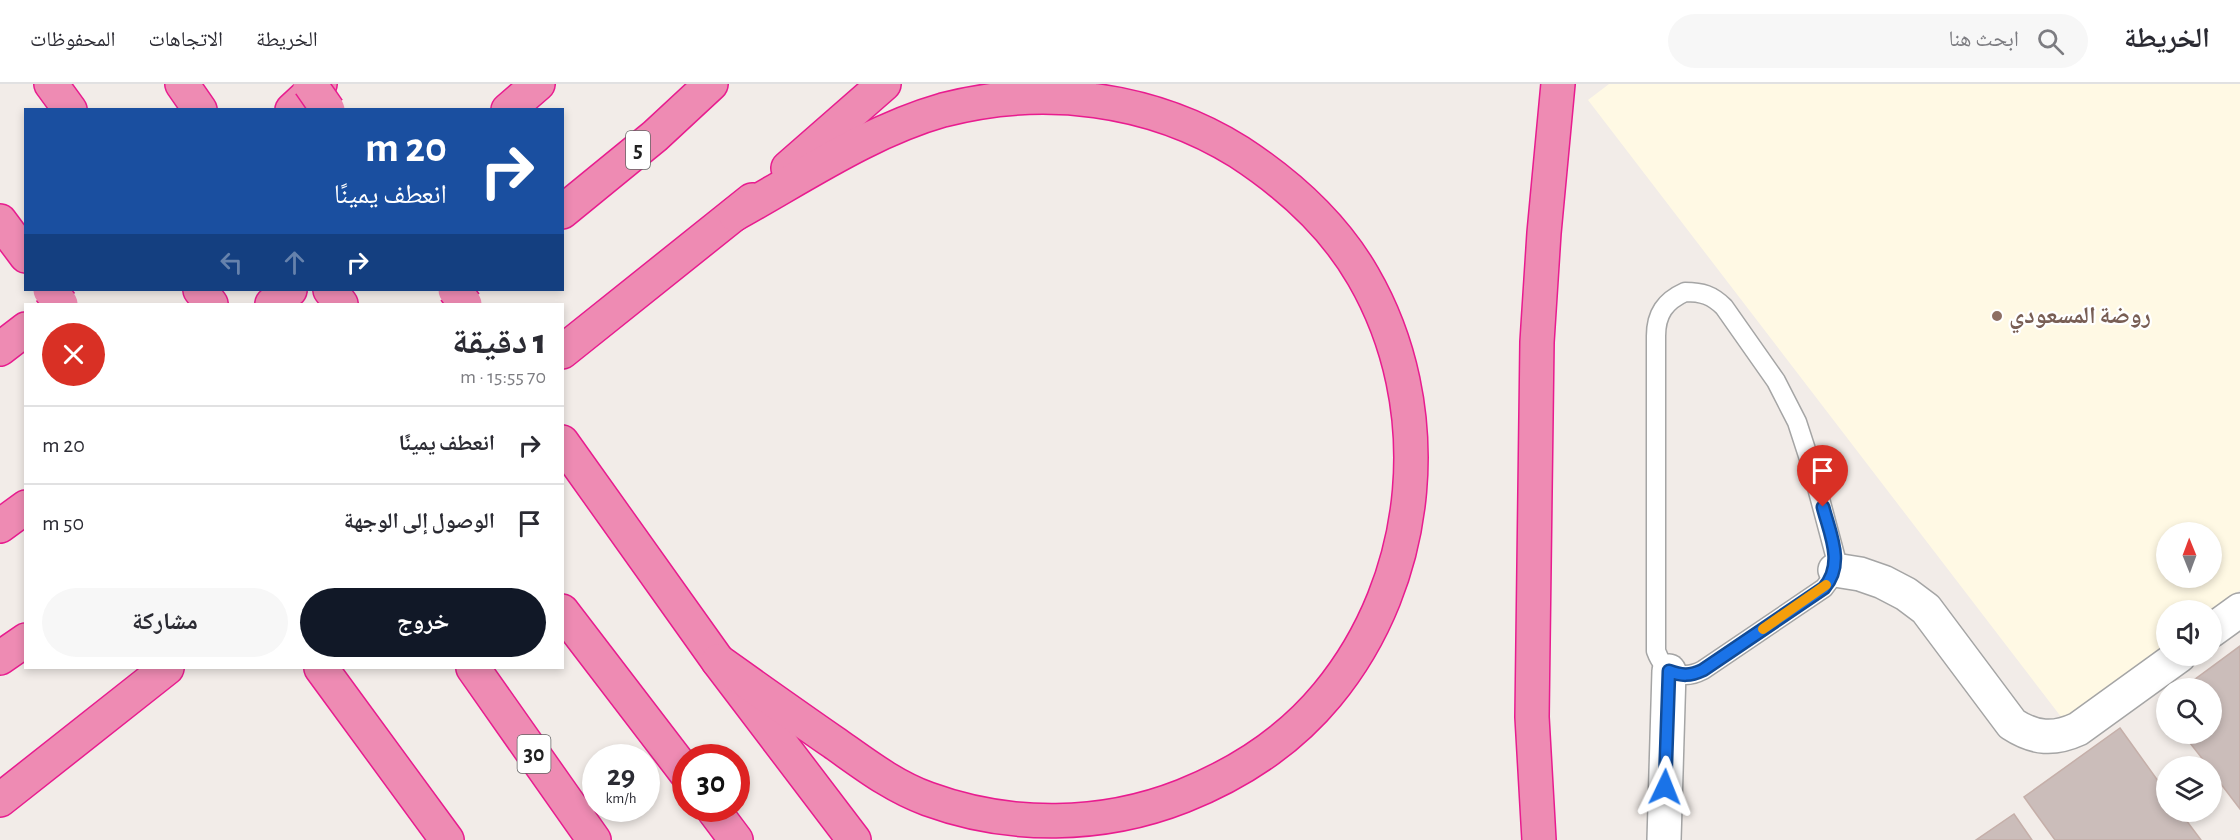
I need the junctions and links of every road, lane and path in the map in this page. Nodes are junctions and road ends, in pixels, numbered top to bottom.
1 (51, 84) edge
2 (182, 84) edge
3 (310, 84) edge
4 (320, 84) edge
5 (538, 84) edge
6 (711, 84) edge
7 (884, 84) edge
8 (1558, 84) edge
9 (69, 108) edge
10 (199, 108) edge
11 (294, 108) edge
12 (327, 108) edge
13 (510, 108) edge
14 (564, 210) edge
15 (735, 214) junction
16 (0, 221) edge
17 (24, 253) edge
18 (51, 291) edge
19 (74, 291) edge
20 (201, 291) edge
21 (289, 291) edge
22 (466, 291) edge
23 (57, 303) edge
24 (60, 303) edge
25 (210, 303) edge
26 (273, 303) edge
27 (450, 303) edge
28 (24, 330) edge
29 (0, 348) edge
30 (564, 350) edge
31 (564, 445) edge
32 (24, 508) edge
33 (0, 526) edge
34 (1835, 570) junction
35 (2240, 610) edge
36 (564, 614) edge
37 (2222, 624) edge
38 (24, 641) edge
39 (0, 658) edge
40 (718, 661) junction
41 (2165, 666) edge
42 (166, 669) edge
43 (322, 669) edge
44 (474, 669) edge
45 (1669, 671) junction
46 (672, 755) edge
47 (4, 799) edge
48 (722, 822) edge
49 (434, 826) edge
50 (447, 840) edge
51 (594, 840) edge
52 (736, 840) edge
53 (854, 840) edge
54 (1539, 840) edge
55 (1664, 840) edge

1 - 9 highway
2 - 10 highway
3 - 12 highway, bridge
4 - 11 highway
5 - 13 highway
6 - 14 highway, 5
7 - 15 highway
8 - 54 highway
15 - 30 highway
15 - 40 highway
16 - 17 highway
18 - 24 highway, bridge
19 - 23 highway
20 - 25 highway
21 - 26 highway
22 - 27 highway
28 - 29 highway
31 - 40 highway
32 - 33 highway
34 - 41 street
34 - 45 lane
34 - 45 lane
35 - 37 street
36 - 46 highway
38 - 39 highway
40 - 53 highway
42 - 47 highway
43 - 49 highway
44 - 51 highway, 30
45 - 55 street
48 - 52 highway
49 - 50 highway

